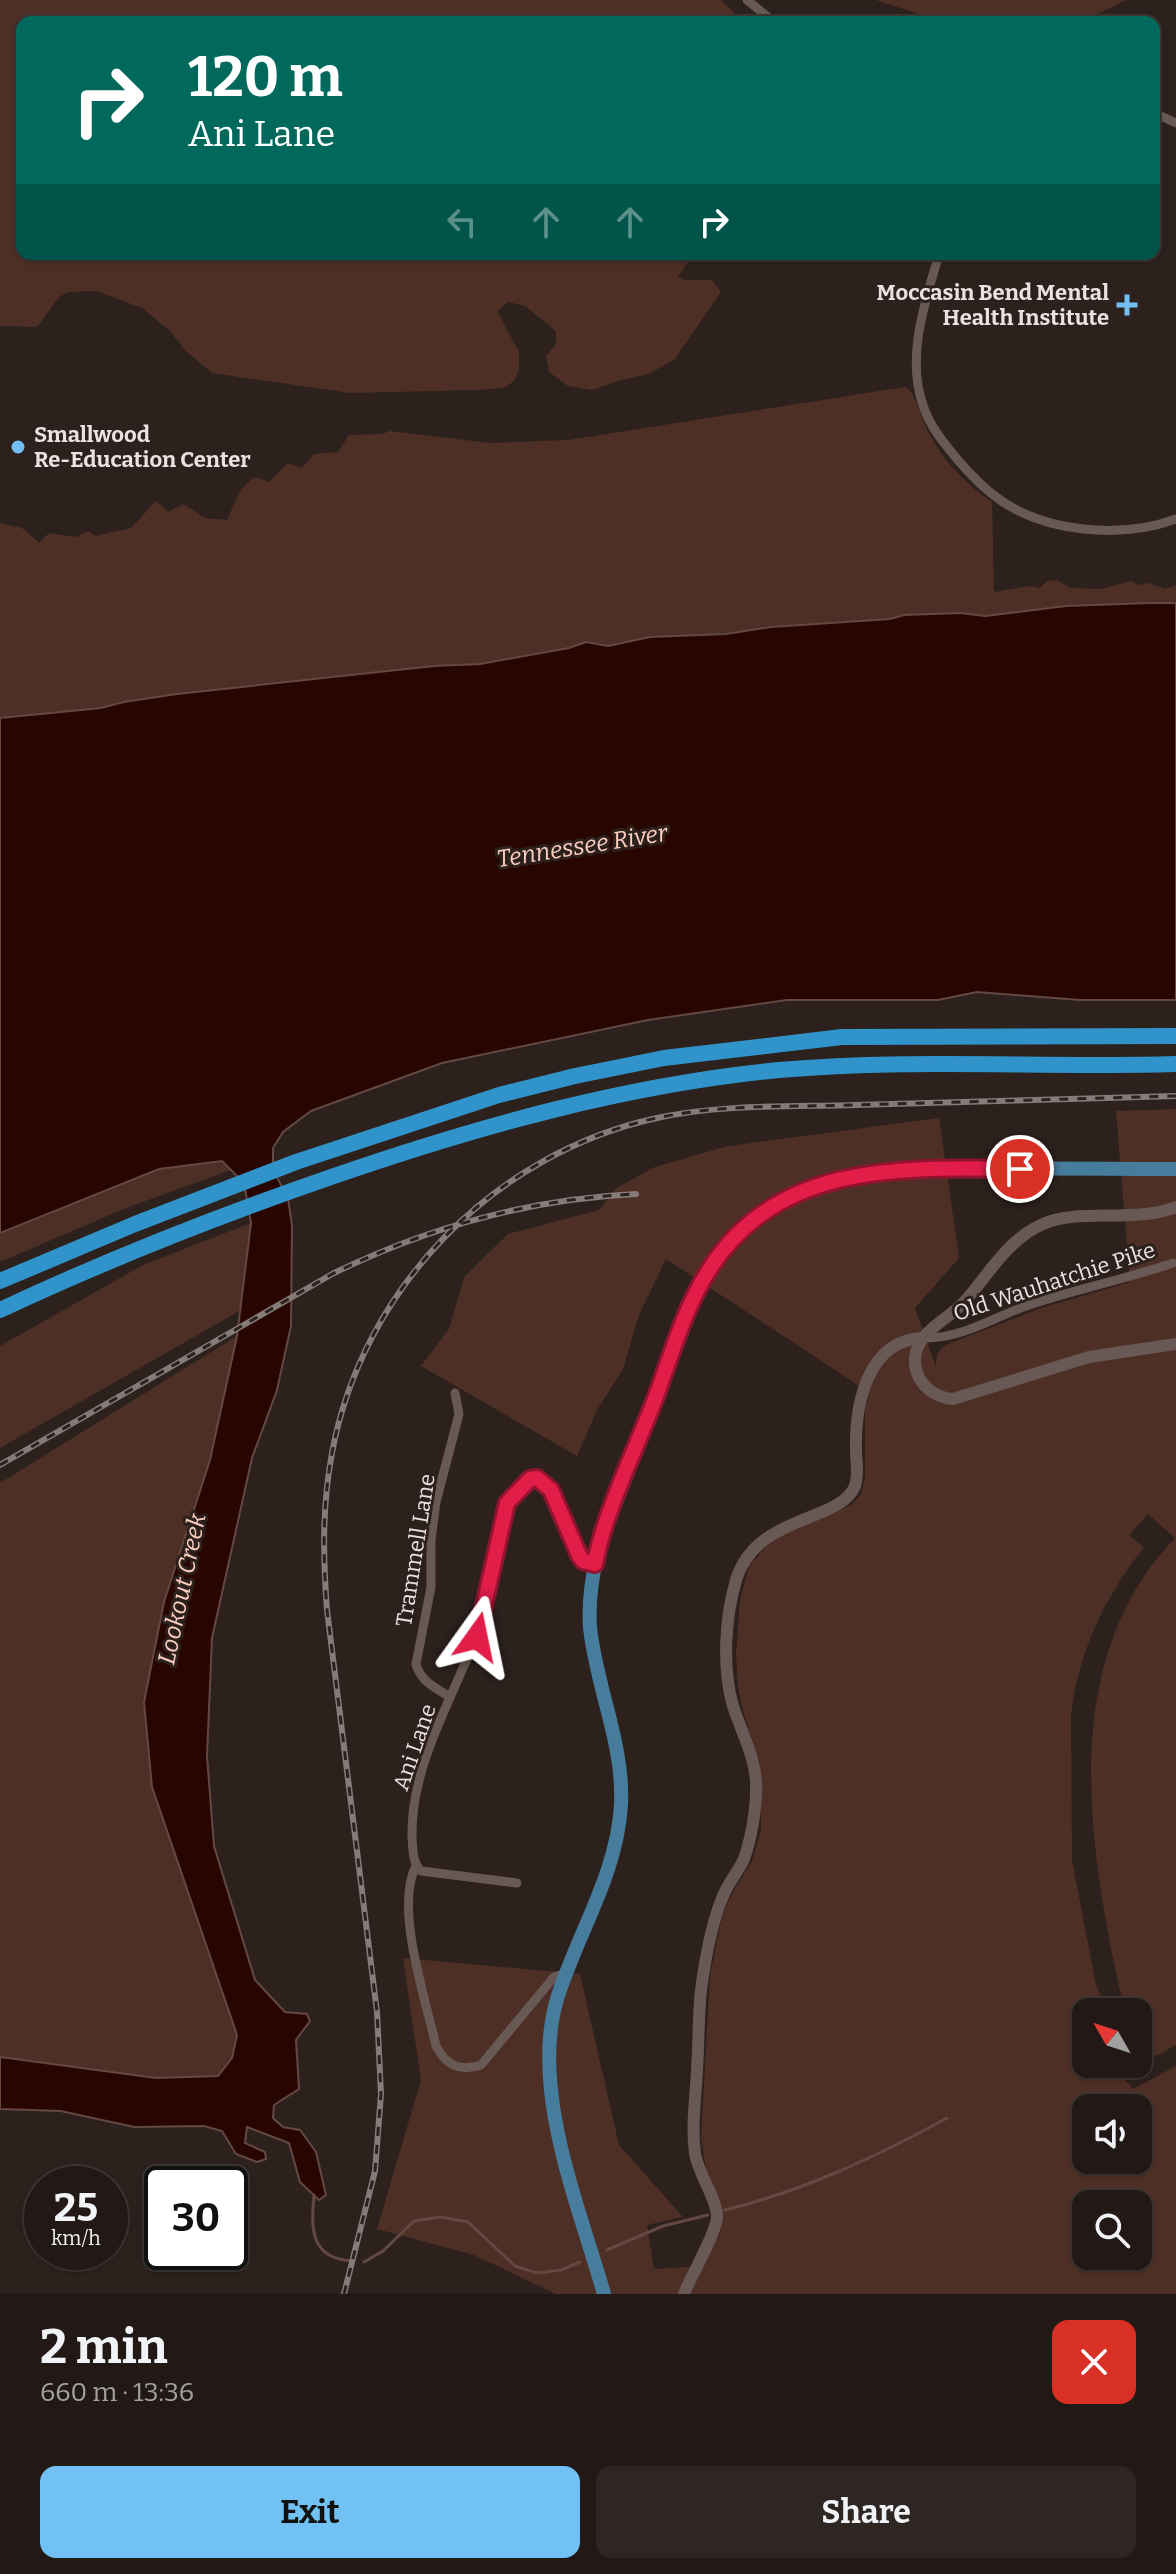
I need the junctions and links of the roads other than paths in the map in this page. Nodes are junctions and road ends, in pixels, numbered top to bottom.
1 (747, 0) edge
2 (767, 16) edge
3 (937, 260) edge
4 (1176, 519) edge
5 (1176, 1036) edge
6 (1176, 1064) edge
7 (1176, 1169) edge
8 (1176, 1207) edge
9 (1173, 1263) dead end
10 (0, 1281) edge
11 (0, 1310) edge
12 (923, 1338) junction
13 (1176, 1344) edge
14 (455, 1393) dead end
15 (595, 1564) junction
16 (450, 1697) junction
17 (416, 1866) junction
18 (517, 1883) dead end
19 (566, 1973) junction
20 (604, 2294) edge
21 (684, 2294) edge

1 - 2 street
3 - 4 street
5 - 10 highway
6 - 11 highway
7 - 15 main road
8 - 12 main road
9 - 12 street, Old Wauhatchie Pike
12 - 13 main road
12 - 21 main road, Old Wauhatchie Pike
14 - 16 street, Trammell Lane
15 - 16 street, Ani Lane
15 - 19 main road
16 - 17 street, Ani Lane
17 - 18 street
17 - 19 street, Ani Lane
19 - 20 main road

